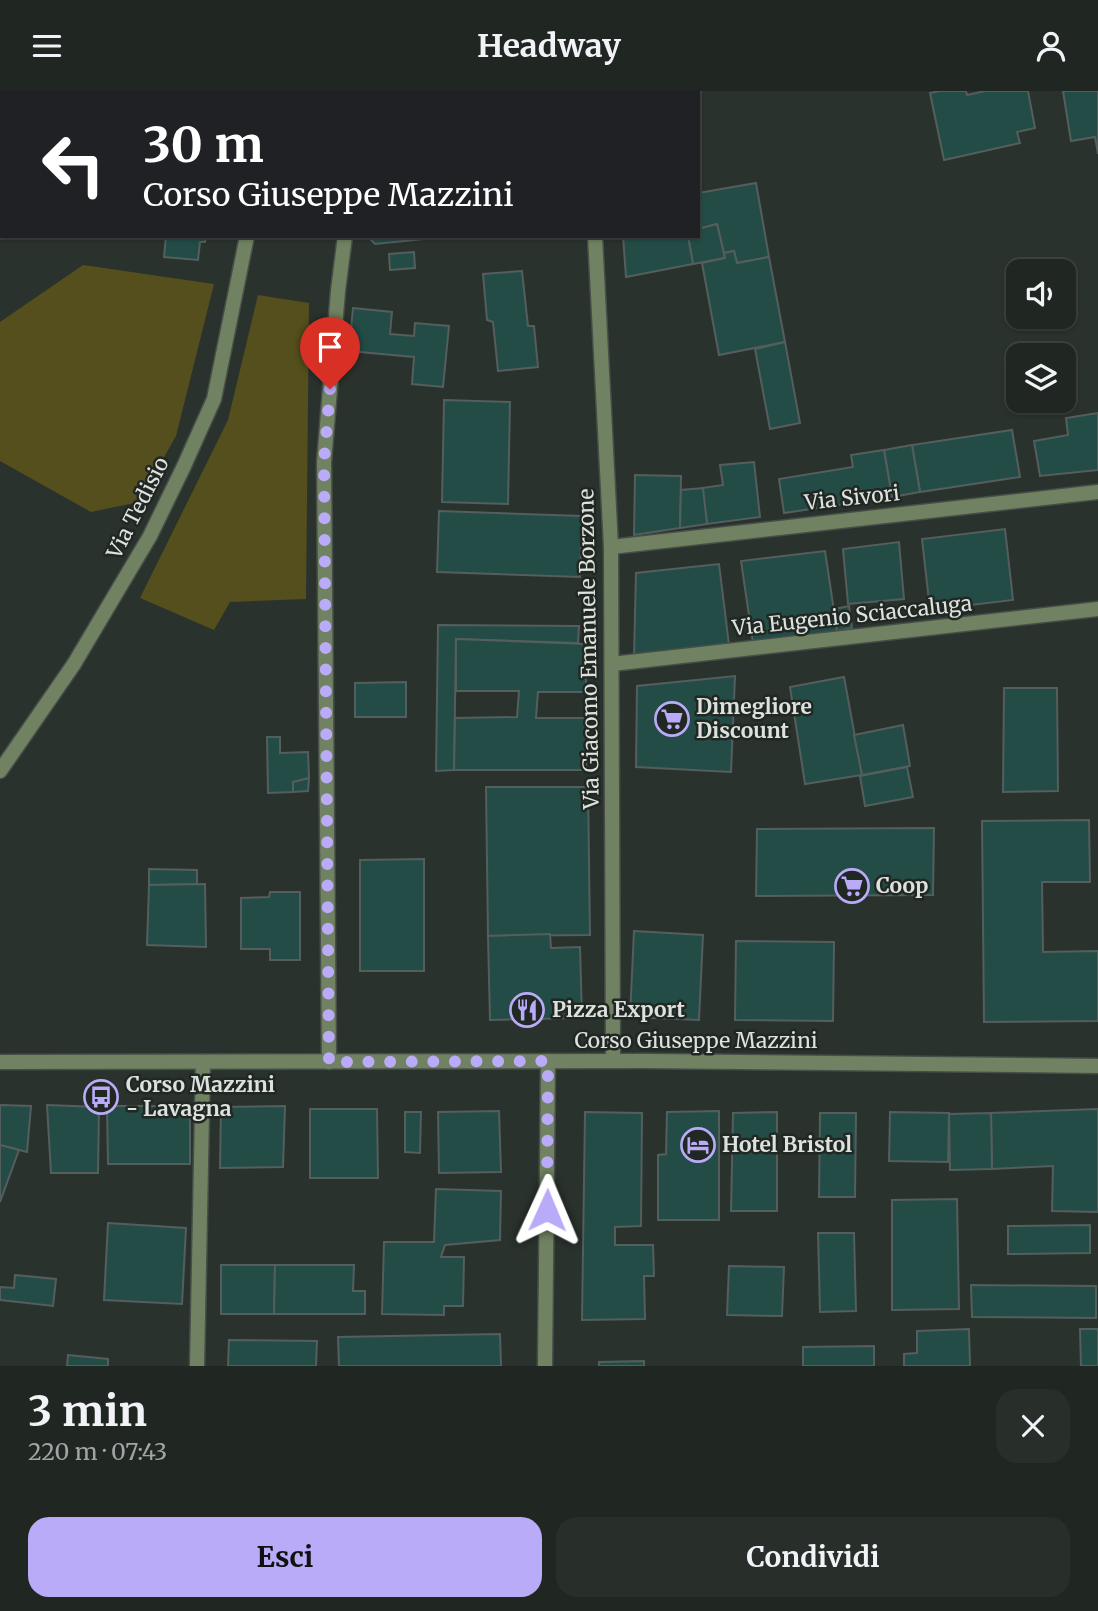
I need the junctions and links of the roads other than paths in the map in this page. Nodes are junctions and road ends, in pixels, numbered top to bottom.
1 (247, 238) edge
2 (345, 238) edge
3 (595, 238) edge
4 (1098, 492) edge
5 (611, 547) junction
6 (1098, 609) edge
7 (612, 664) junction
8 (0, 771) edge
9 (548, 1061) junction
10 (614, 1061) junction
11 (0, 1062) edge
12 (203, 1062) junction
13 (329, 1062) junction
14 (1098, 1066) edge
15 (197, 1366) edge
16 (545, 1366) edge

1 - 8 street, Via Tedisio
2 - 13 street
3 - 5 street, Via Giacomo Emanuele Borzone
4 - 5 street, Via Sivori
5 - 7 street, Via Giacomo Emanuele Borzone
6 - 7 street, Via Eugenio Sciaccaluga
7 - 10 street, Via Giacomo Emanuele Borzone
9 - 10 street, Corso Giuseppe Mazzini
9 - 13 street, Corso Giuseppe Mazzini
9 - 16 street
10 - 14 street, Corso Giuseppe Mazzini
11 - 12 street, Corso Giuseppe Mazzini
12 - 13 street, Corso Giuseppe Mazzini
12 - 15 street

